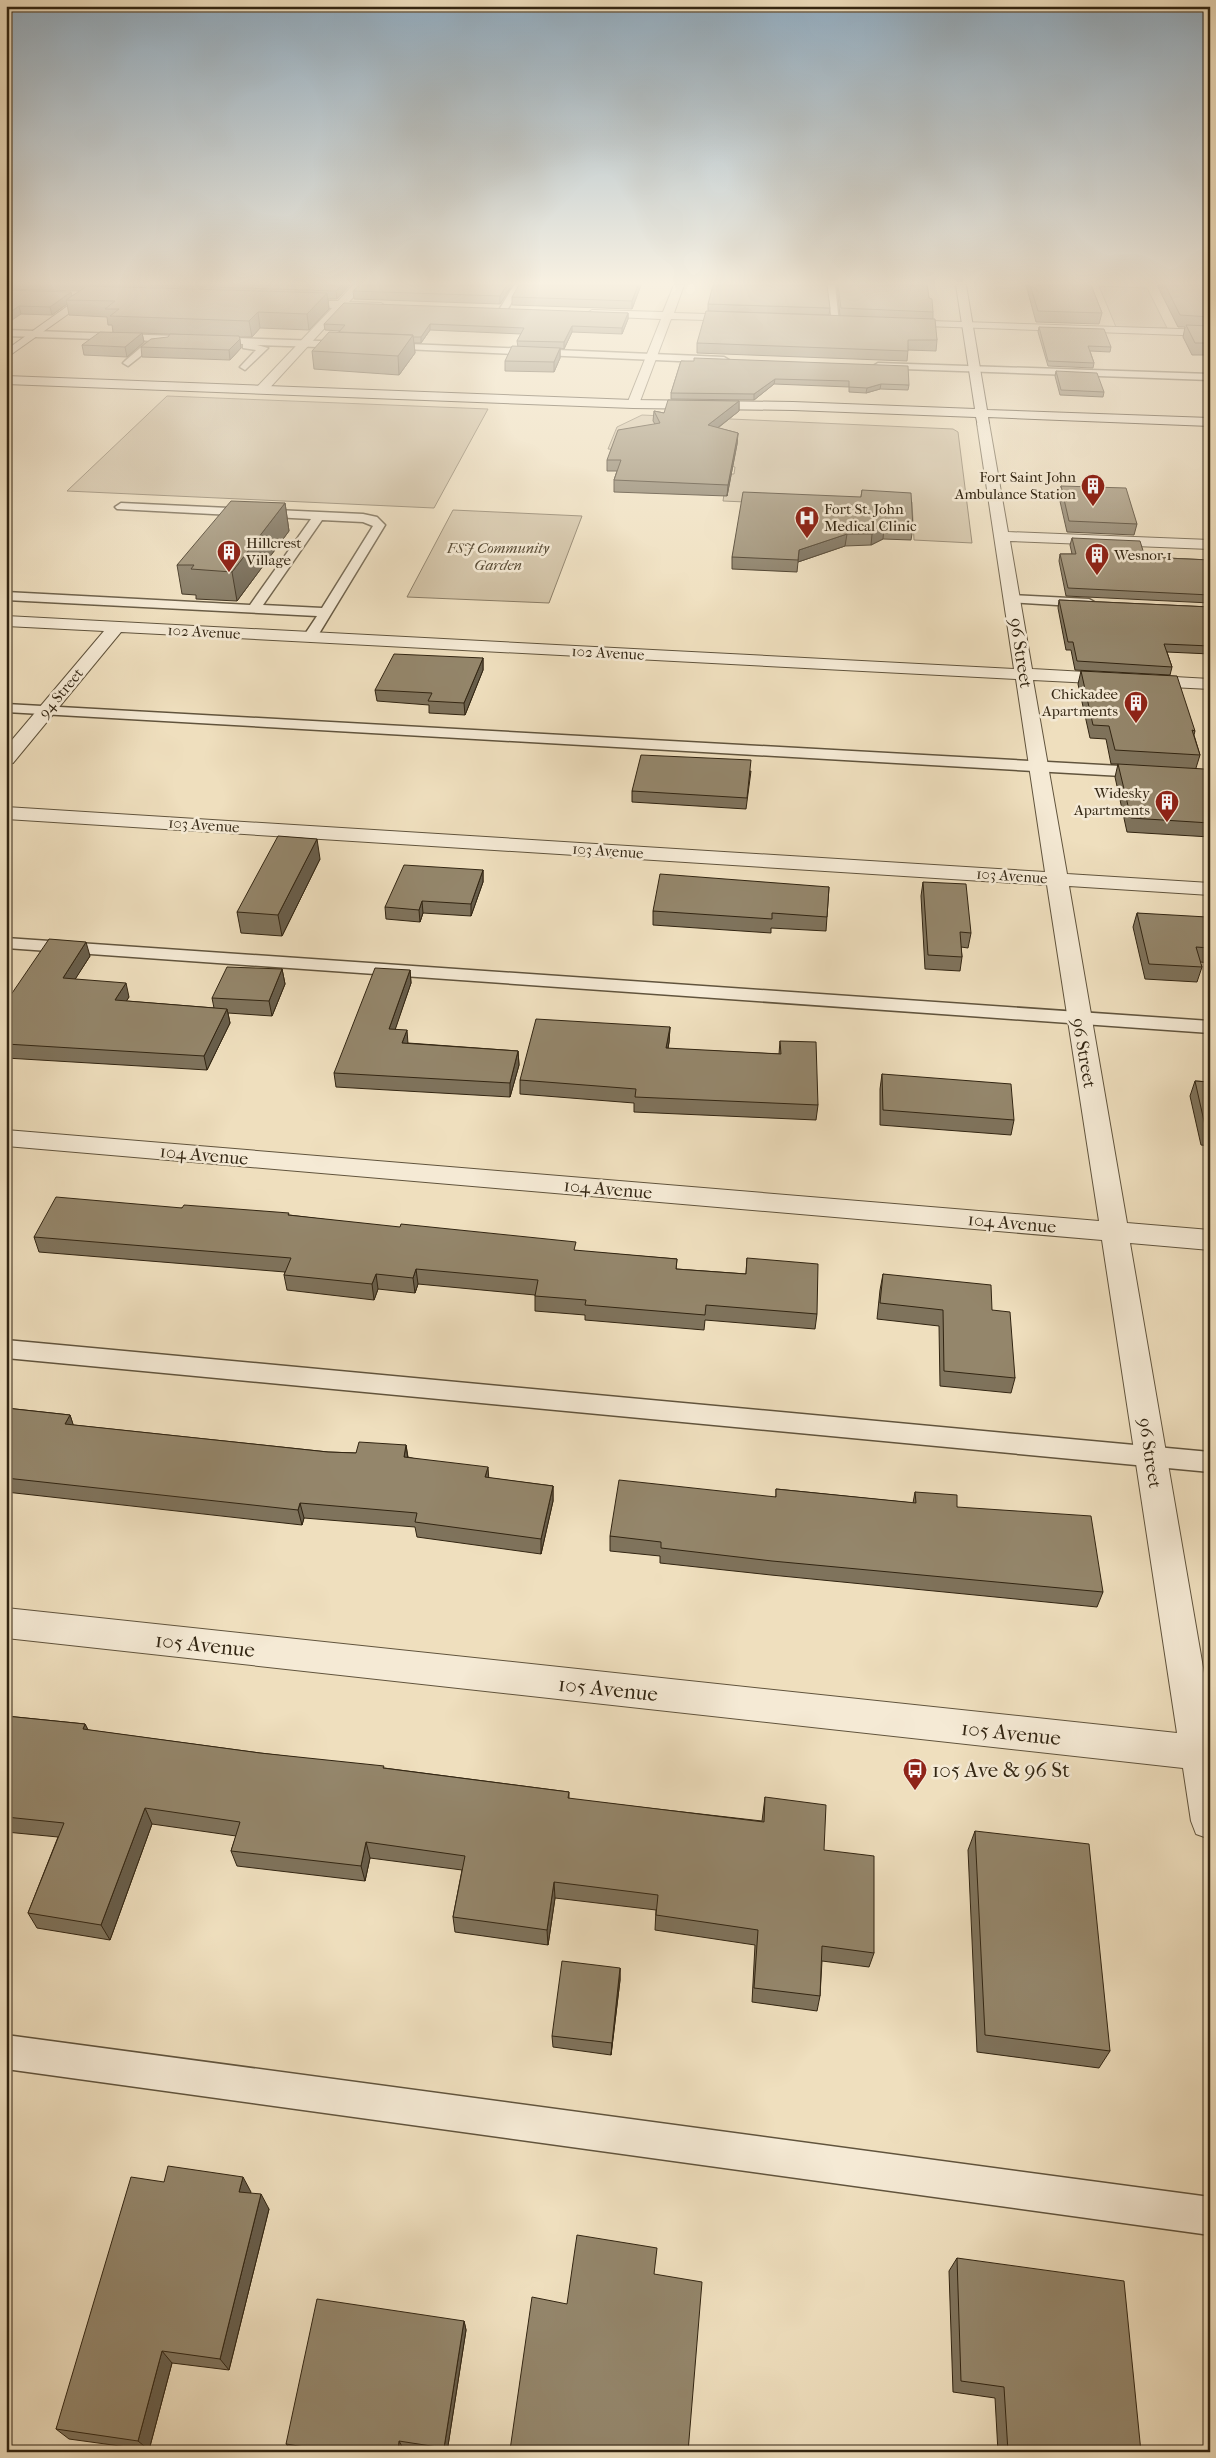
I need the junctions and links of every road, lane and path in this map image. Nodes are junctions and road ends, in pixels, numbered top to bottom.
1 (519, 400) edge
2 (635, 400) edge
3 (978, 400) edge
4 (633, 404) junction
5 (981, 418) junction
6 (1210, 422) edge
7 (1210, 432) edge
8 (121, 507) dead end
9 (319, 516) junction
10 (1000, 536) junction
11 (1210, 545) edge
12 (6, 596) edge
13 (1012, 599) junction
14 (1101, 604) edge
15 (254, 609) junction
16 (326, 612) junction
17 (6, 621) edge
18 (116, 627) junction
19 (310, 637) junction
20 (1025, 675) junction
21 (1210, 684) edge
22 (6, 708) edge
23 (47, 710) junction
24 (6, 759) edge
25 (1040, 767) junction
26 (1210, 776) edge
27 (6, 812) edge
28 (1056, 879) junction
29 (1210, 889) edge
30 (6, 943) edge
31 (1078, 1018) junction
32 (1210, 1027) edge
33 (6, 1138) edge
34 (1114, 1232) junction
35 (1210, 1240) edge
36 (6, 1349) edge
37 (1151, 1457) junction
38 (1210, 1462) edge
39 (6, 1623) edge
40 (1204, 1754) edge
41 (1210, 1821) edge
42 (6, 2052) edge
43 (1210, 2216) edge

1 - 4 street
2 - 4 street
3 - 5 street, 96 Street
4 - 5 street
5 - 6 street
5 - 7 street
5 - 10 street, 96 Street
8 - 9 lane
9 - 15 lane
9 - 16 lane
10 - 11 street
10 - 13 street, 96 Street
12 - 15 lane
13 - 14 lane
13 - 20 street, 96 Street
15 - 16 lane
16 - 19 lane
17 - 18 street, 102 Avenue
18 - 19 street, 102 Avenue
18 - 23 street, 94 Street
19 - 20 street, 102 Avenue
20 - 21 street, 102 Avenue
20 - 25 street, 96 Street
22 - 23 lane
23 - 24 street, 94 Street
23 - 25 lane
25 - 26 lane
25 - 28 street, 96 Street
27 - 28 street, 103 Avenue
28 - 29 street, 103 Avenue
28 - 31 street, 96 Street
30 - 31 lane
31 - 32 lane
31 - 34 street, 96 Street
33 - 34 street, 104 Avenue
34 - 35 street, 104 Avenue
34 - 37 street, 96 Street
36 - 37 lane
37 - 38 lane
37 - 40 street, 96 Street
39 - 40 street, 105 Avenue
40 - 41 street, 96 Street
42 - 43 lane

